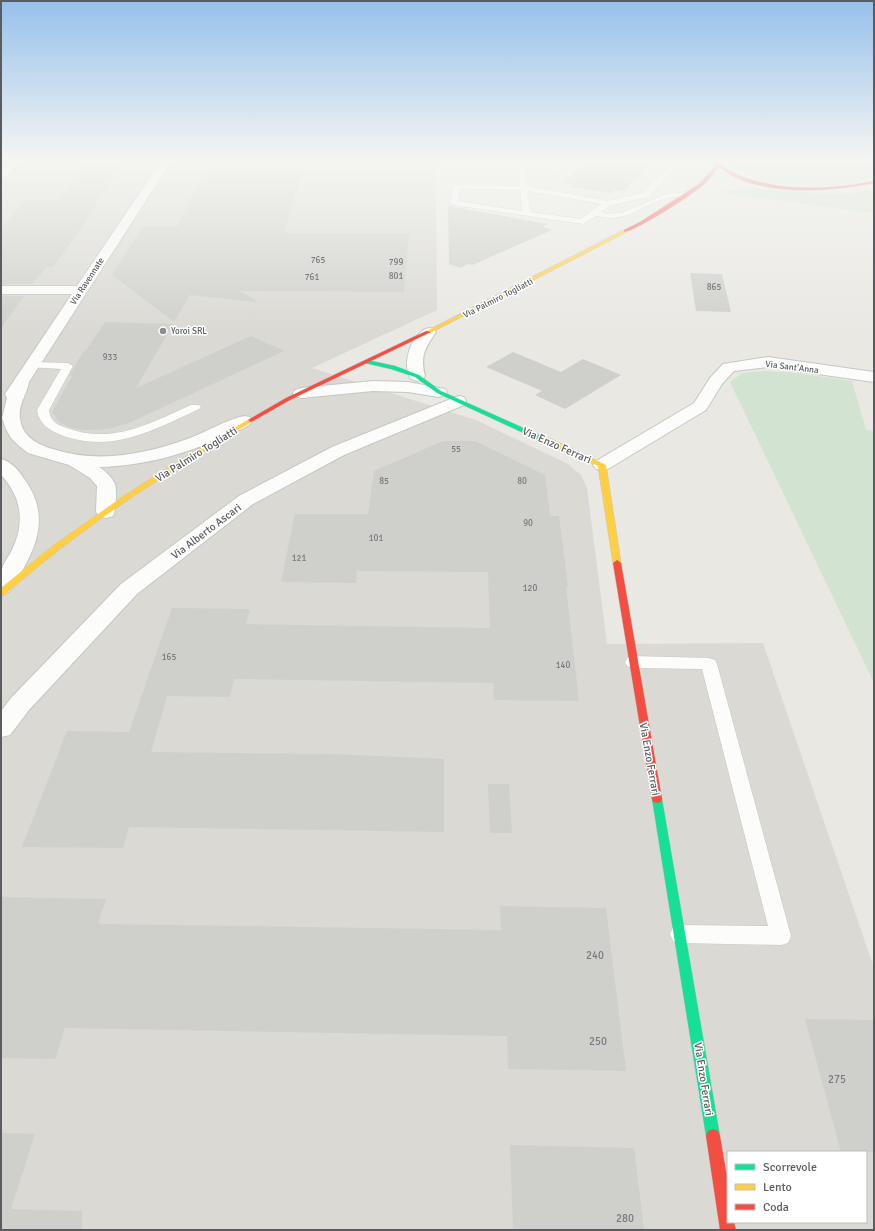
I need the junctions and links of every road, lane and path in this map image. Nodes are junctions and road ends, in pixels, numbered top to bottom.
1 (129, 217) edge
2 (554, 217) edge
3 (589, 217) edge
4 (651, 217) edge
5 (1, 290) edge
6 (81, 290) junction
7 (429, 332) junction
8 (367, 362) junction
9 (33, 365) junction
10 (874, 377) edge
11 (412, 381) junction
12 (21, 383) junction
13 (439, 392) joint
14 (295, 396) junction
15 (458, 401) junction
16 (195, 407) dead end
17 (1, 410) edge
18 (169, 451) joint
19 (77, 463) junction
20 (602, 465) junction
21 (3, 469) edge
22 (106, 512) junction
23 (1, 587) edge
24 (1, 593) edge
25 (633, 662) junction
26 (1, 728) edge
27 (680, 934) junction
28 (728, 1230) edge

1 - 6 street, Via Ravennate
2 - 3 lane
4 - 7 main road, Via Palmiro Togliatti
5 - 6 street
6 - 9 street, Via Ravennate
7 - 8 main road, Via Palmiro Togliatti
7 - 11 street
8 - 11 street, Via Enzo Ferrari
8 - 14 main road, Via Palmiro Togliatti
9 - 12 street, Via Ravennate
9 - 16 lane
10 - 20 street, Via Sant'Anna
11 - 13 street, Via Enzo Ferrari
11 - 14 street, Via Enzo Ferrari
12 - 17 street, Via Ravennate
12 - 19 street, Via Ravennate
13 - 15 main road, Via Enzo Ferrari
14 - 18 street, Via Palmiro Togliatti
14 - 22 main road, Via Palmiro Togliatti
15 - 20 main road, Via Enzo Ferrari
15 - 26 street, Via Alberto Ascari
18 - 19 street, Via Ravennate
19 - 22 street, Via Ravennate
20 - 25 main road, Via Enzo Ferrari
21 - 23 street
22 - 24 main road
25 - 27 main road, Via Enzo Ferrari
25 - 27 lane
27 - 28 main road, Via Enzo Ferrari

